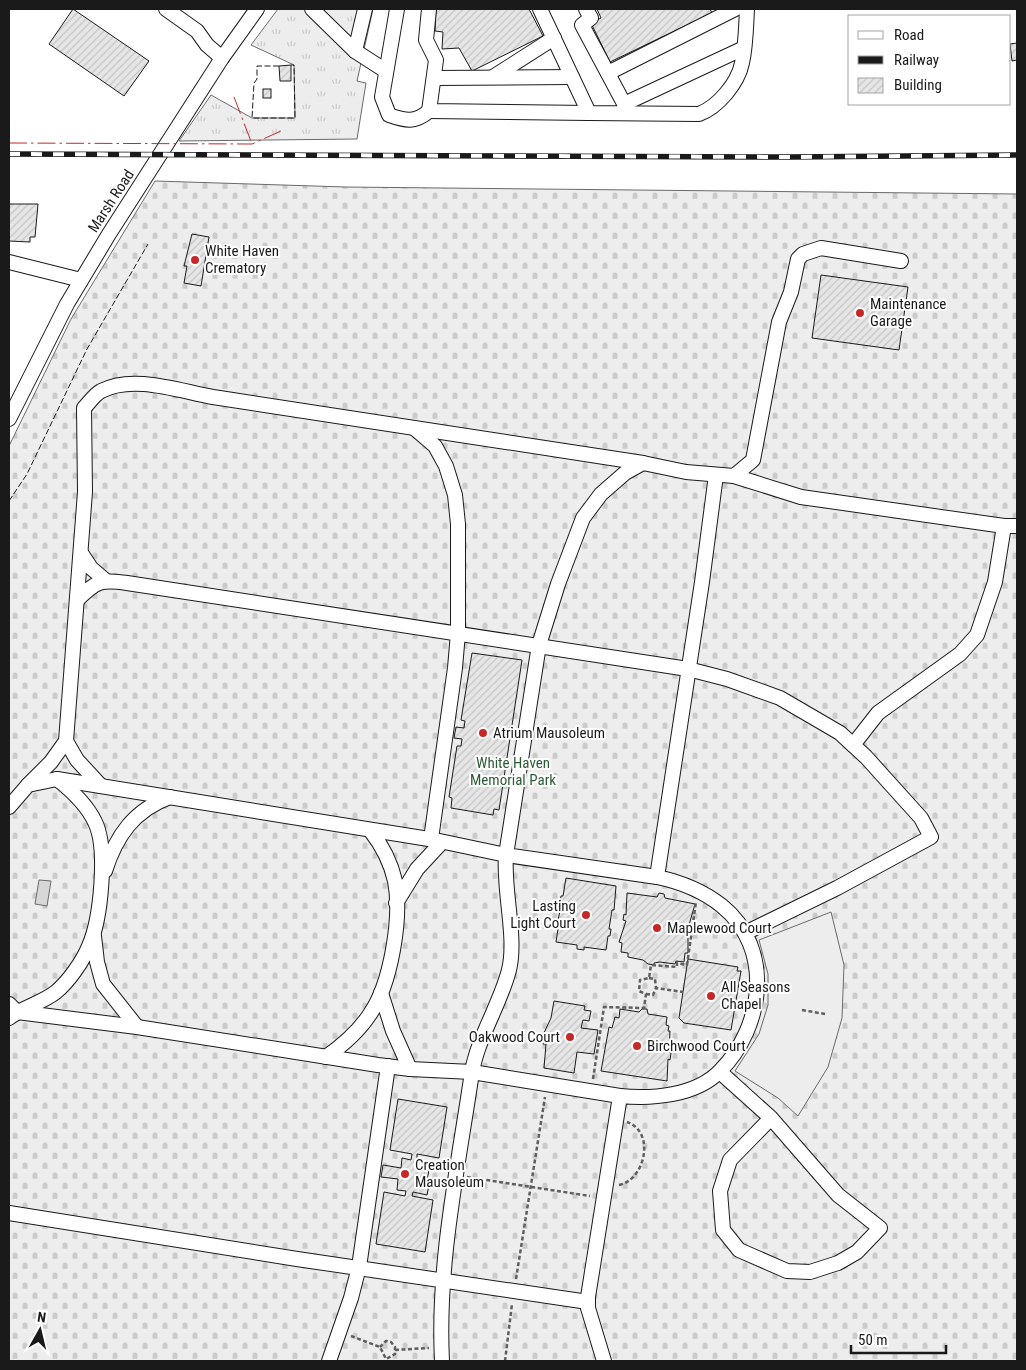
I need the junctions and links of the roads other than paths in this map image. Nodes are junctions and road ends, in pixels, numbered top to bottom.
1 (166, 9) edge
2 (257, 9) edge
3 (312, 9) edge
4 (365, 9) edge
5 (397, 9) edge
6 (429, 9) edge
7 (540, 9) edge
8 (586, 9) edge
9 (748, 9) edge
10 (730, 10) edge
11 (554, 38) junction
12 (744, 48) junction
13 (355, 51) junction
14 (222, 58) junction
15 (386, 71) junction
16 (608, 72) junction
17 (493, 77) junction
18 (572, 77) junction
19 (434, 78) junction
20 (627, 109) junction
21 (429, 111) junction
22 (589, 113) junction
23 (9, 262) edge
24 (901, 262) dead end
25 (81, 280) junction
26 (9, 420) edge
27 (414, 428) junction
28 (643, 463) junction
29 (716, 474) junction
30 (734, 476) junction
31 (1011, 526) edge
32 (81, 552) junction
33 (104, 580) junction
34 (77, 600) junction
35 (458, 633) junction
36 (539, 645) junction
37 (688, 669) junction
38 (66, 741) junction
39 (853, 745) junction
40 (57, 779) junction
41 (28, 785) junction
42 (101, 786) junction
43 (173, 796) junction
44 (9, 807) edge
45 (370, 830) junction
46 (436, 841) junction
47 (506, 855) junction
48 (657, 877) junction
49 (102, 879) junction
50 (396, 903) junction
51 (93, 929) junction
52 (745, 933) junction
53 (381, 993) junction
54 (12, 1011) edge
55 (137, 1027) junction
56 (326, 1057) junction
57 (388, 1066) junction
58 (410, 1069) junction
59 (472, 1072) junction
60 (720, 1072) junction
61 (620, 1096) junction
62 (771, 1118) junction
63 (9, 1213) edge
64 (359, 1267) junction
65 (442, 1280) junction
66 (588, 1302) junction
67 (441, 1355) edge
68 (328, 1361) edge
69 (604, 1361) edge

1 - 14 street
2 - 14 street, Marsh Road
3 - 13 street
4 - 13 street
5 - 15 street
6 - 19 street
7 - 11 street
8 - 16 street
9 - 12 street
10 - 16 street
11 - 17 street
11 - 18 street
12 - 20 street
12 - 20 street
13 - 15 street
14 - 25 street, Marsh Road
15 - 21 street
16 - 20 street
17 - 18 street
17 - 19 street
18 - 22 street
19 - 21 street
20 - 22 street
21 - 22 street
23 - 25 street
24 - 30 street
25 - 26 street, Marsh Road
27 - 28 street
27 - 32 street
27 - 35 street
28 - 29 street
28 - 36 street
29 - 30 street
29 - 37 street
30 - 31 street
31 - 39 street
32 - 33 street
32 - 34 street
33 - 34 street
33 - 35 street
34 - 38 street
35 - 36 street
35 - 46 street
36 - 37 street
36 - 47 street
37 - 39 street
37 - 48 street
38 - 41 street
38 - 42 street
39 - 52 street
40 - 41 street
40 - 42 street
40 - 49 street
41 - 44 street
42 - 43 street
43 - 45 street
43 - 49 street
45 - 46 street
45 - 50 street
46 - 47 street
46 - 50 street
47 - 48 street
47 - 59 street
48 - 52 street
49 - 51 street
50 - 53 street
51 - 54 street
51 - 55 street
52 - 60 street
53 - 56 street
53 - 58 street
54 - 55 street
55 - 56 street
56 - 57 street
57 - 58 street
57 - 64 street
58 - 59 street
59 - 61 street
59 - 65 street
60 - 61 street
60 - 62 street
61 - 66 street
62 - 62 street
63 - 64 street
64 - 65 street
64 - 68 street
65 - 66 street
65 - 67 street
66 - 69 street

